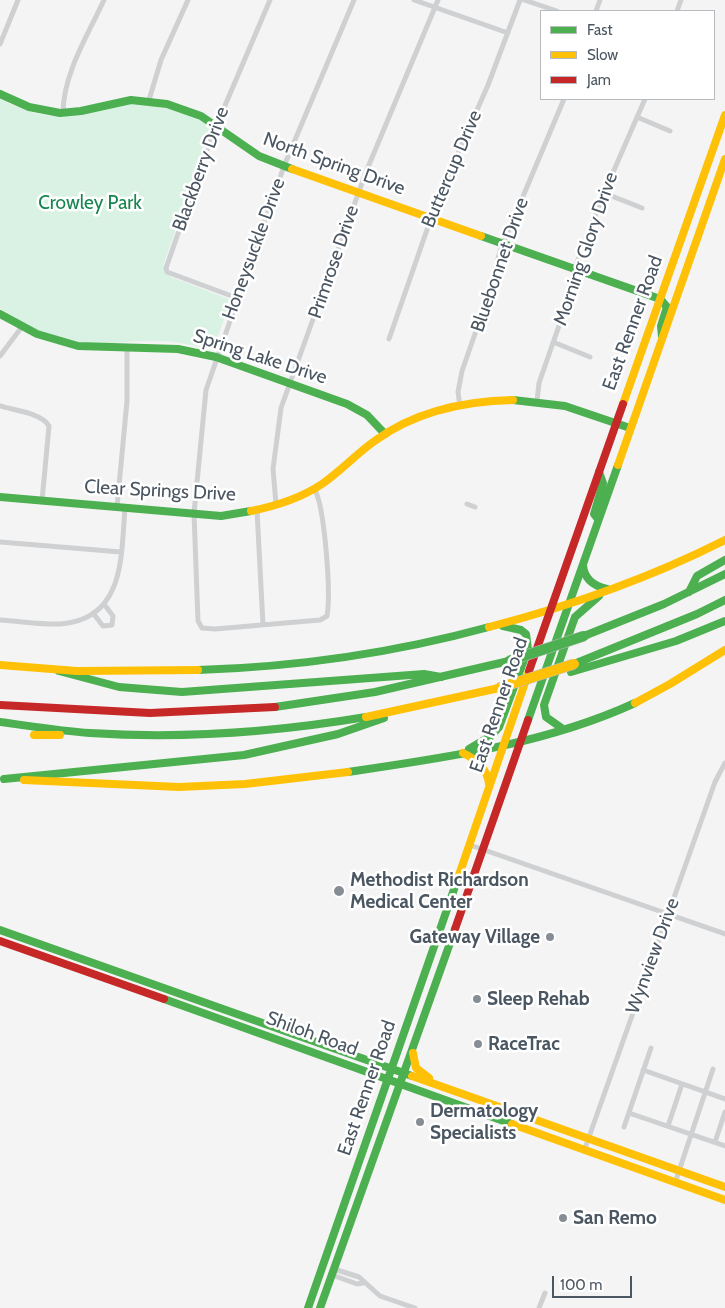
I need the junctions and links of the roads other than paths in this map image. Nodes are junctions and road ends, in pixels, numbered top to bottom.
1 (18, 0) edge
2 (104, 0) edge
3 (188, 0) edge
4 (270, 0) edge
5 (354, 0) edge
6 (414, 0) edge
7 (438, 0) edge
8 (520, 0) edge
9 (524, 0) edge
10 (436, 8) junction
11 (554, 10) edge
12 (508, 33) junction
13 (0, 44) edge
14 (0, 94) edge
15 (149, 100) junction
16 (564, 100) edge
17 (645, 100) edge
18 (64, 113) junction
19 (725, 115) edge
20 (637, 117) junction
21 (217, 124) junction
22 (670, 131) dead end
23 (725, 159) edge
24 (284, 166) junction
25 (358, 192) junction
26 (604, 193) junction
27 (642, 208) dead end
28 (431, 217) junction
29 (683, 238) junction
30 (504, 242) junction
31 (696, 242) junction
32 (575, 268) junction
33 (678, 293) junction
34 (237, 298) junction
35 (660, 299) junction
36 (0, 314) edge
37 (21, 328) junction
38 (662, 338) junction
39 (389, 339) dead end
40 (553, 342) junction
41 (126, 347) junction
42 (0, 356) edge
43 (216, 357) junction
44 (590, 357) dead end
45 (290, 383) junction
46 (536, 401) junction
47 (0, 406) edge
48 (460, 406) junction
49 (616, 423) junction
50 (630, 428) junction
51 (385, 434) junction
52 (599, 472) junction
53 (314, 488) junction
54 (0, 497) edge
55 (42, 501) junction
56 (276, 504) junction
57 (467, 504) dead end
58 (121, 507) junction
59 (475, 507) dead end
60 (257, 510) junction
61 (194, 514) junction
62 (598, 519) junction
63 (725, 540) edge
64 (0, 542) edge
65 (121, 552) junction
66 (725, 560) edge
67 (583, 563) junction
68 (725, 574) edge
69 (609, 590) junction
70 (689, 592) junction
71 (725, 600) edge
72 (104, 604) junction
73 (568, 605) junction
74 (550, 612) junction
75 (93, 613) junction
76 (0, 620) edge
77 (725, 621) edge
78 (501, 625) junction
79 (263, 626) junction
80 (725, 650) edge
81 (0, 666) edge
82 (573, 668) junction
83 (59, 671) junction
84 (447, 678) junction
85 (0, 705) edge
86 (400, 711) junction
87 (0, 722) edge
88 (563, 729) junction
89 (99, 734) junction
90 (34, 735) dead end
91 (521, 739) junction
92 (504, 744) junction
93 (463, 753) junction
94 (725, 763) edge
95 (2, 779) edge
96 (489, 787) junction
97 (470, 845) junction
98 (483, 850) junction
99 (667, 914) junction
100 (0, 930) edge
101 (440, 934) junction
102 (725, 934) edge
103 (0, 941) edge
104 (447, 951) junction
105 (427, 972) junction
106 (435, 986) junction
107 (178, 993) junction
108 (171, 1002) junction
109 (312, 1041) junction
110 (651, 1048) dead end
111 (413, 1049) junction
112 (308, 1052) junction
113 (394, 1068) junction
114 (643, 1070) junction
115 (713, 1070) dead end
116 (405, 1074) junction
117 (389, 1080) junction
118 (682, 1084) junction
119 (401, 1085) junction
120 (706, 1092) junction
121 (471, 1098) junction
122 (725, 1099) edge
123 (498, 1108) junction
124 (629, 1112) junction
125 (725, 1112) edge
126 (494, 1119) junction
127 (668, 1126) junction
128 (624, 1127) dead end
129 (692, 1134) junction
130 (588, 1140) junction
131 (715, 1142) junction
132 (725, 1146) edge
133 (584, 1151) junction
134 (679, 1171) junction
135 (675, 1182) junction
136 (725, 1187) edge
137 (725, 1200) edge
138 (322, 1268) junction
139 (333, 1272) junction
140 (545, 1293) dead end
141 (308, 1308) edge
142 (320, 1308) edge
143 (415, 1308) edge
144 (539, 1308) edge

1 - 13 street
2 - 18 street
3 - 15 street
4 - 21 street, Blackberry Drive
5 - 24 street, Honeysuckle Drive
6 - 10 street
7 - 10 street, Primrose Drive
8 - 12 street, Buttercup Drive
9 - 11 street
10 - 12 street
10 - 25 street, Primrose Drive
12 - 28 street, Buttercup Drive
14 - 18 main road, North Spring Drive
15 - 18 main road, North Spring Drive
15 - 21 main road, North Spring Drive
16 - 30 street, Bluebonnet Drive
17 - 20 street, Morning Glory Drive
19 - 29 main road, East Renner Road
20 - 22 street
20 - 26 street, Morning Glory Drive
21 - 24 main road, North Spring Drive
21 - 34 street, Blackberry Drive
23 - 31 main road, East Renner Road
24 - 25 main road, North Spring Drive
24 - 34 street, Honeysuckle Drive
25 - 28 main road, North Spring Drive
25 - 45 street, Primrose Drive
26 - 27 street
26 - 32 street, Morning Glory Drive
28 - 30 main road, North Spring Drive
28 - 39 street, Buttercup Drive
29 - 31 main road
29 - 35 main road, East Renner Road
30 - 32 main road, North Spring Drive
30 - 48 street, Bluebonnet Drive
31 - 33 main road, East Renner Road
32 - 35 main road, North Spring Drive
32 - 40 street, Morning Glory Drive
33 - 35 main road
33 - 38 main road, East Renner Road
34 - 43 street, Honeysuckle Drive
35 - 38 main road
35 - 49 main road, East Renner Road
36 - 37 main road, Spring Lake Drive
37 - 41 main road, Spring Lake Drive
37 - 42 street
38 - 50 main road, East Renner Road
40 - 44 street
40 - 46 street, Morning Glory Drive
41 - 43 main road, Spring Lake Drive
41 - 58 street
43 - 45 main road, Spring Lake Drive
43 - 61 street, Honeysuckle Drive
45 - 51 main road, Spring Lake Drive
45 - 56 street, Primrose Drive
46 - 48 main road, Clear Springs Drive
46 - 49 main road, Clear Springs Drive
47 - 55 street
48 - 51 main road, Clear Springs Drive
49 - 50 main road, Clear Springs Drive
49 - 52 main road, East Renner Road
50 - 62 main road, East Renner Road
51 - 53 main road, Clear Springs Drive
52 - 62 main road
52 - 74 main road, East Renner Road
53 - 56 main road, Clear Springs Drive
53 - 79 street
54 - 55 main road, Clear Springs Drive
55 - 58 main road, Clear Springs Drive
56 - 60 main road, Clear Springs Drive
57 - 59 street
58 - 61 main road, Clear Springs Drive
58 - 65 street
60 - 61 main road, Clear Springs Drive
60 - 79 street
61 - 79 street, Honeysuckle Drive
62 - 67 main road, East Renner Road
63 - 69 main road
64 - 65 street
65 - 72 street
66 - 70 main road
67 - 69 main road
67 - 73 main road, East Renner Road
68 - 70 main road
69 - 73 main road
69 - 88 main road
70 - 84 main road, bridge
71 - 82 main road
72 - 75 street
72 - 75 street
73 - 74 main road
73 - 91 main road, East Renner Road
74 - 78 main road
74 - 92 main road, East Renner Road
75 - 76 street
77 - 82 main road
78 - 83 main road
78 - 93 main road
80 - 88 main road
81 - 83 main road
82 - 86 main road, bridge
83 - 84 main road
84 - 85 main road
86 - 89 main road
86 - 95 main road
87 - 89 main road
88 - 91 main road
89 - 90 main road
91 - 92 main road
91 - 98 main road, East Renner Road
92 - 93 main road
92 - 96 main road, East Renner Road
93 - 95 main road
93 - 96 main road
94 - 99 street, Wynview Drive
96 - 97 main road, East Renner Road
97 - 98 street
97 - 101 main road, East Renner Road
98 - 99 street
98 - 104 main road, East Renner Road
99 - 102 street
99 - 130 street, Wynview Drive
100 - 107 main road, Shiloh Road
101 - 104 main road
101 - 105 main road, East Renner Road
103 - 108 main road, Shiloh Road
104 - 106 main road, East Renner Road
105 - 106 main road
105 - 113 main road, East Renner Road
106 - 111 main road, East Renner Road
107 - 108 main road
107 - 109 main road, Shiloh Road
108 - 112 main road, Shiloh Road
109 - 112 main road
109 - 113 main road, Shiloh Road
110 - 114 street
111 - 116 main road, East Renner Road
111 - 121 main road
112 - 117 main road, Shiloh Road
113 - 116 main road, Shiloh Road
113 - 117 main road, East Renner Road
114 - 118 street
114 - 124 street
115 - 120 street
116 - 119 main road, East Renner Road
116 - 121 main road, Shiloh Road
117 - 119 main road, Shiloh Road
117 - 138 main road, East Renner Road
118 - 120 street
118 - 127 street
119 - 126 main road, Shiloh Road
119 - 139 main road, East Renner Road
120 - 122 street
120 - 129 street
121 - 123 main road, Shiloh Road
123 - 126 main road
123 - 130 main road, Shiloh Road
124 - 127 street
124 - 128 street
125 - 131 street
126 - 133 main road, Shiloh Road
127 - 129 street
129 - 131 street
129 - 134 street
130 - 133 street, Wynview Drive
130 - 134 main road, Shiloh Road
131 - 132 street
133 - 135 main road, Shiloh Road
134 - 135 street
134 - 136 main road, Shiloh Road
135 - 137 main road, Shiloh Road
138 - 139 main road
138 - 141 main road, East Renner Road
139 - 142 main road, East Renner Road
139 - 143 street
140 - 144 street

